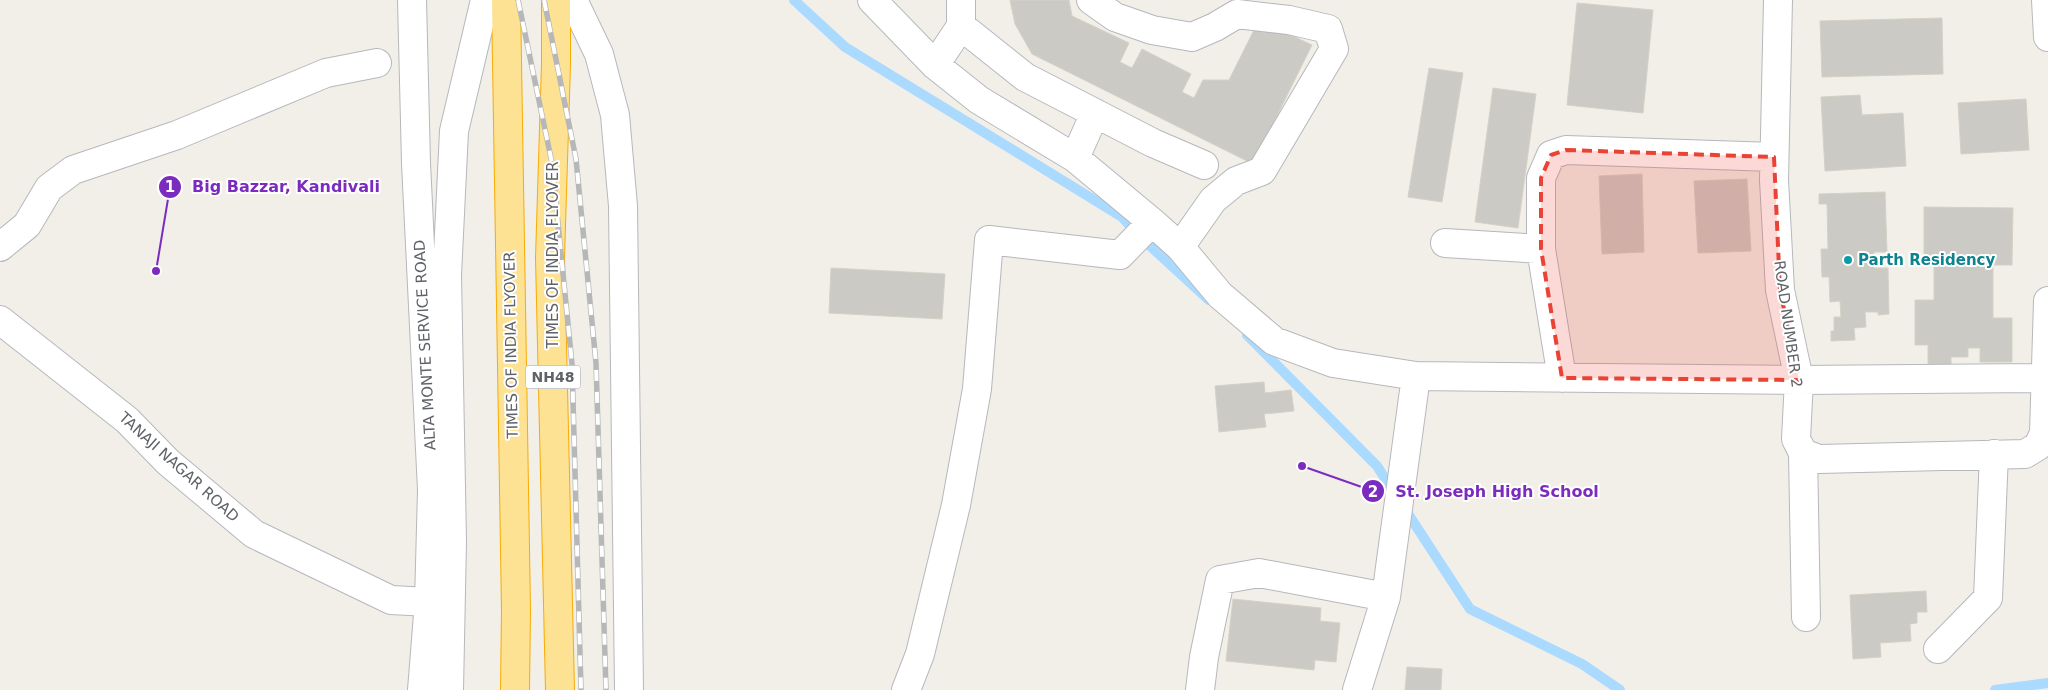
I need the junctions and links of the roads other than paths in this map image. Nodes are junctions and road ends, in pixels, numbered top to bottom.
1 (412, 0) edge
2 (485, 0) edge
3 (506, 0) edge
4 (556, 0) edge
5 (573, 0) edge
6 (872, 0) edge
7 (1091, 0) edge
8 (1778, 0) edge
9 (2046, 0) edge
10 (961, 13) edge
11 (2048, 36) edge
12 (377, 63) dead end
13 (935, 65) junction
14 (1095, 113) junction
15 (1075, 158) junction
16 (1774, 158) junction
17 (1204, 165) dead end
18 (1152, 222) junction
19 (1445, 243) dead end
20 (0, 247) edge
21 (1180, 247) junction
22 (1541, 249) junction
23 (2048, 301) edge
24 (0, 320) edge
25 (1416, 376) junction
26 (1562, 378) junction
27 (2045, 378) junction
28 (1799, 380) junction
29 (1803, 453) junction
30 (1994, 454) junction
31 (1386, 597) junction
32 (429, 602) junction
33 (1806, 617) dead end
34 (1938, 649) dead end
35 (422, 690) edge
36 (449, 690) edge
37 (515, 690) edge
38 (560, 690) edge
39 (629, 690) edge
40 (906, 690) edge
41 (1200, 690) edge
42 (1357, 690) edge

1 - 32 street, ALTA MONTE SERVICE ROAD
2 - 36 street
3 - 37 highway, TIMES OF INDIA FLYOVER / NH48
4 - 38 highway, TIMES OF INDIA FLYOVER / NH48
5 - 39 street
6 - 13 street
7 - 21 street
8 - 16 street, ROAD NUMBER 2
9 - 11 street
10 - 13 street
10 - 14 street
12 - 20 street
13 - 15 street
14 - 15 street
14 - 17 street
15 - 18 street
16 - 22 street
16 - 28 street, ROAD NUMBER 2
18 - 21 street
18 - 40 street
19 - 22 street
21 - 25 street
22 - 26 street
23 - 27 street
24 - 32 street, TANAJI NAGAR ROAD
25 - 26 street
25 - 31 street
26 - 28 street
27 - 28 street
27 - 30 street
28 - 29 street, ROAD NUMBER 2
29 - 30 street
29 - 33 street, ROAD NUMBER 2
30 - 34 street
31 - 41 street
31 - 42 street
32 - 35 street, ALTA MONTE SERVICE ROAD

